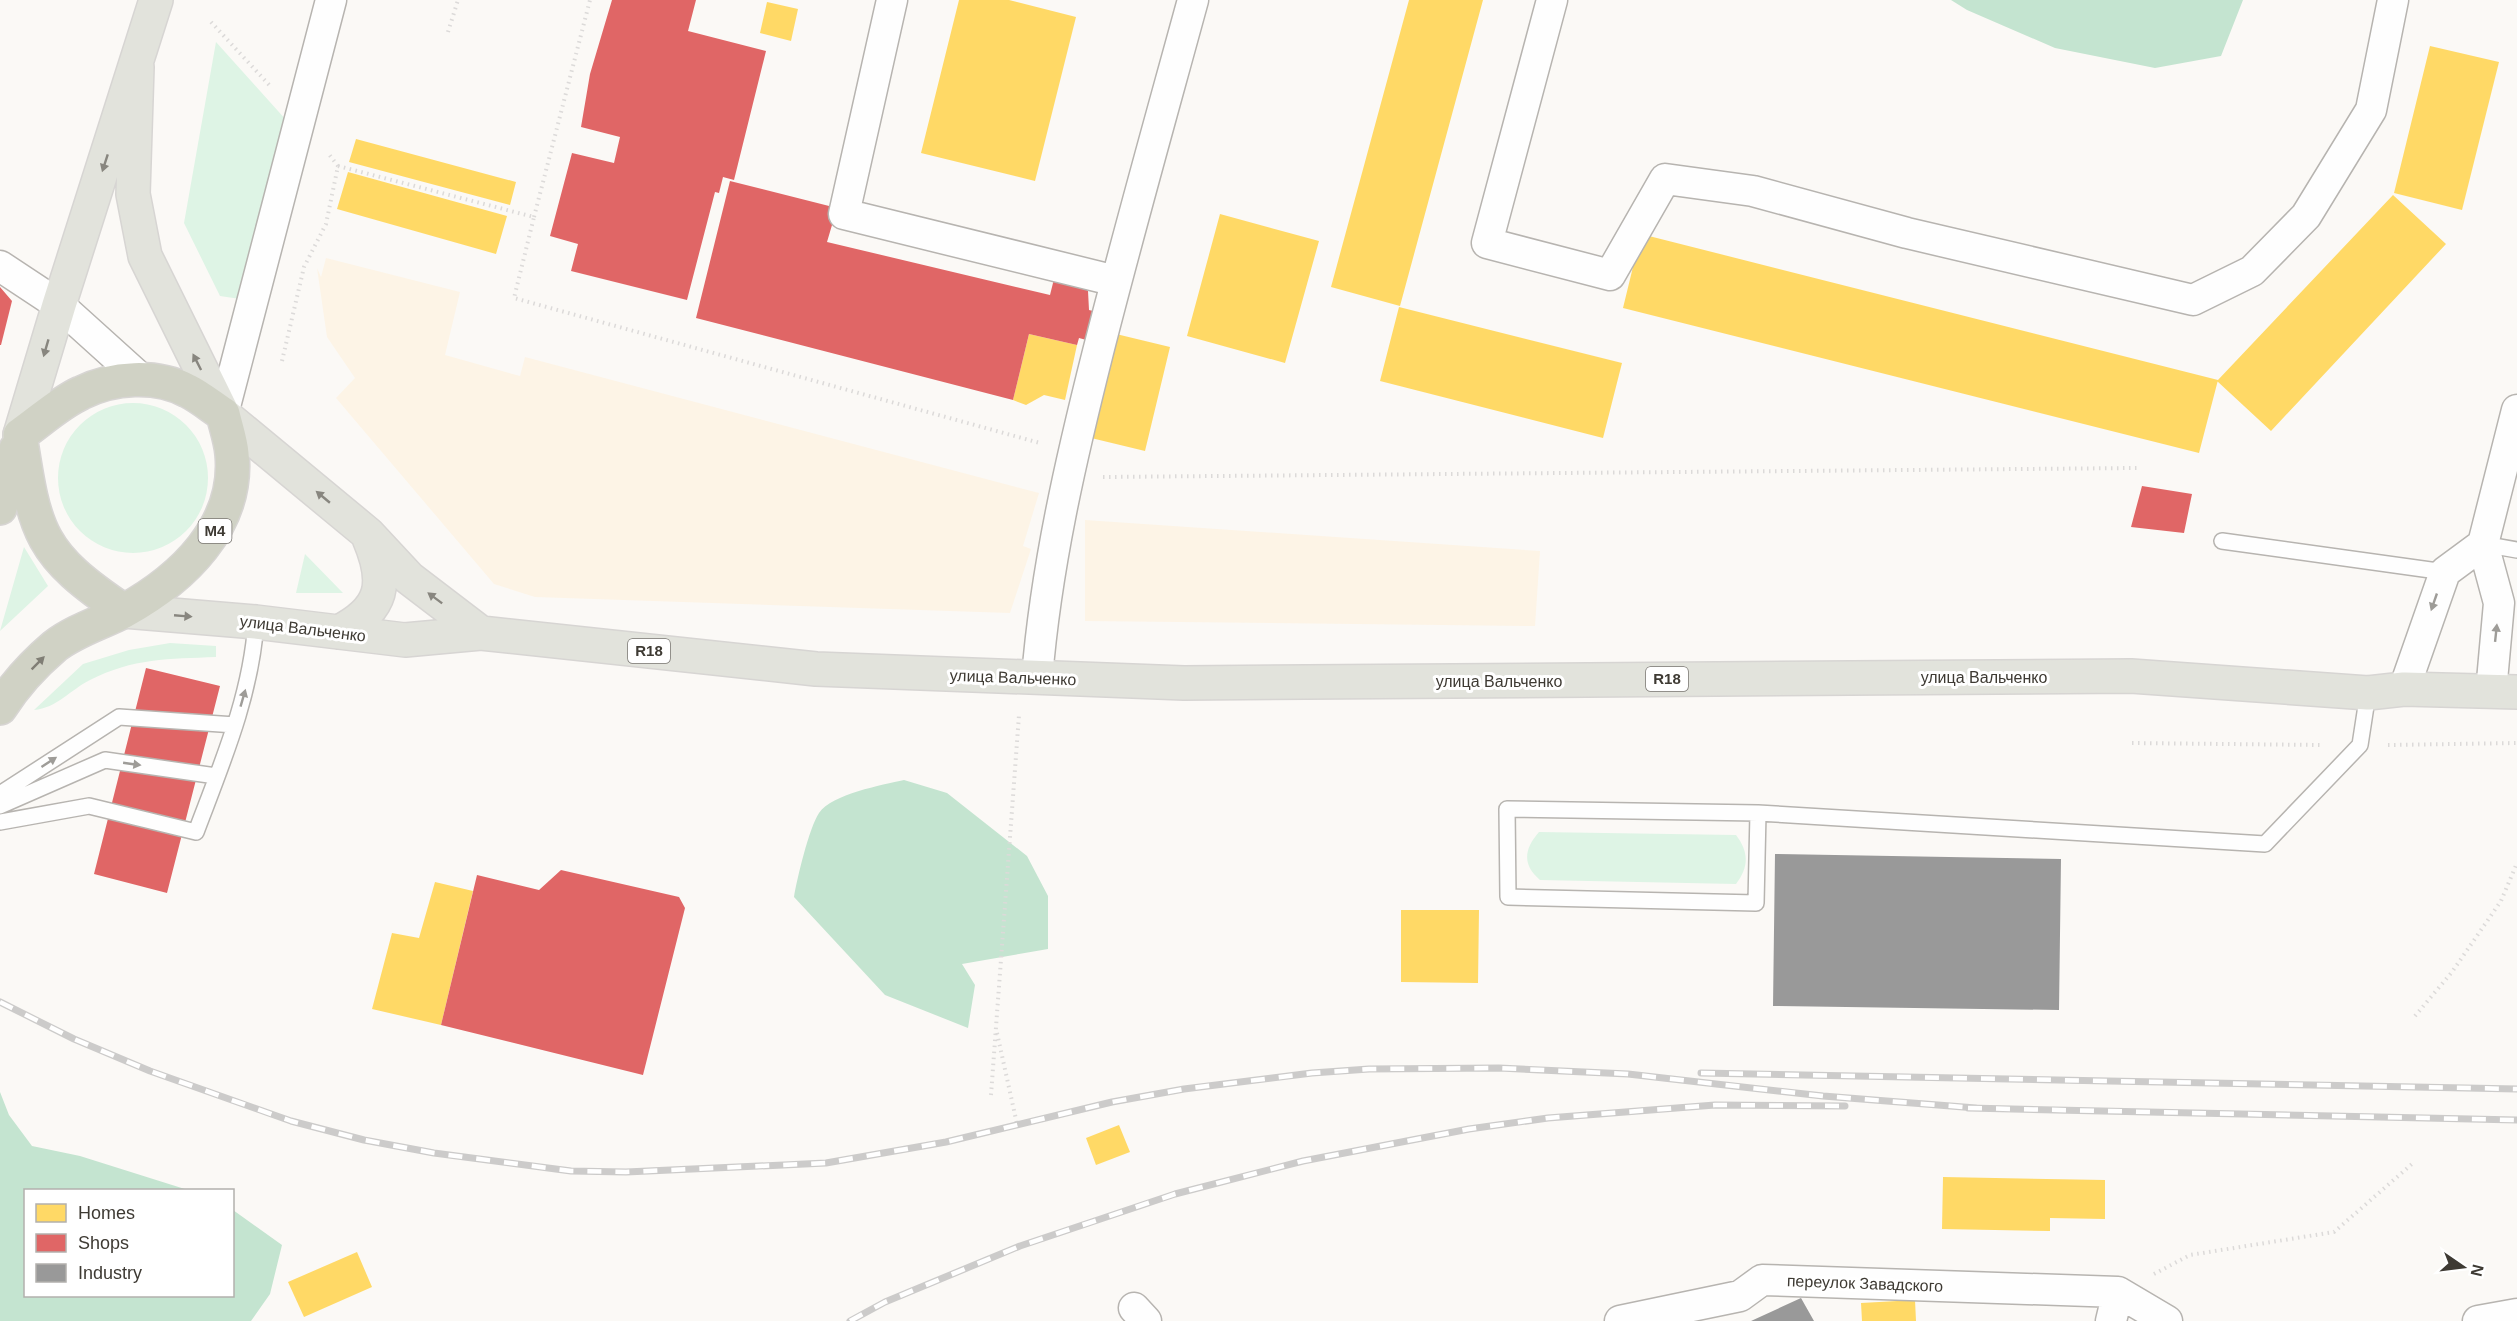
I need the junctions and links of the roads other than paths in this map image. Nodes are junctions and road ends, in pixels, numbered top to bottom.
1 (156, 0) edge
2 (331, 0) edge
3 (892, 0) edge
4 (1193, 0) edge
5 (1552, 0) edge
6 (2393, 0) edge
7 (136, 67) junction
8 (0, 266) edge
9 (1116, 281) junction
10 (59, 304) junction
11 (141, 379) junction
12 (2517, 410) edge
13 (223, 414) junction
14 (10, 433) edge
15 (0, 508) edge
16 (368, 534) junction
17 (2222, 541) dead end
18 (2483, 544) junction
19 (2517, 550) edge
20 (2445, 572) junction
21 (124, 611) junction
22 (256, 622) junction
23 (339, 632) junction
24 (481, 633) junction
25 (1037, 678) junction
26 (2404, 690) junction
27 (2504, 692) edge
28 (2368, 693) junction
29 (0, 708) edge
30 (235, 725) junction
31 (216, 776) junction
32 (0, 794) edge
33 (0, 807) edge
34 (1758, 813) junction
35 (0, 822) edge
36 (2118, 1293) junction
37 (2517, 1314) edge
38 (1620, 1321) edge
39 (2111, 1321) edge
40 (2167, 1321) edge
41 (2478, 1321) edge

1 - 7 main road
2 - 13 street
3 - 9 street
4 - 9 street
5 - 6 street
7 -> 10 main road
13 -> 7 main road
8 - 10 street
9 - 25 street
10 - 11 street
10 -> 14 main road
11 - 13 highway
11 - 14 highway
12 - 18 street
16 -> 13 main road
13 - 21 highway, M4
14 - 15 highway
14 - 21 highway
16 - 23 main road
24 -> 16 main road
17 - 20 lane
18 - 19 lane
18 - 20 street
27 -> 18 street
20 -> 26 street
21 -> 22 main road, улица Вальченко / R18
29 -> 21 highway, M4
22 - 23 main road, улица Вальченко / R18
30 -> 22 lane
23 - 24 main road, улица Вальченко / R18
24 - 25 main road, улица Вальченко / R18
25 - 28 main road, улица Вальченко / R18
26 - 27 main road, улица Вальченко / R18
26 - 28 main road, улица Вальченко / R18
28 - 34 lane
30 - 31 lane
32 -> 30 lane
33 -> 31 lane
31 - 35 lane
34 - 34 lane
36 - 38 street, переулок Завадского
36 - 39 street
36 - 40 street
37 - 41 street

